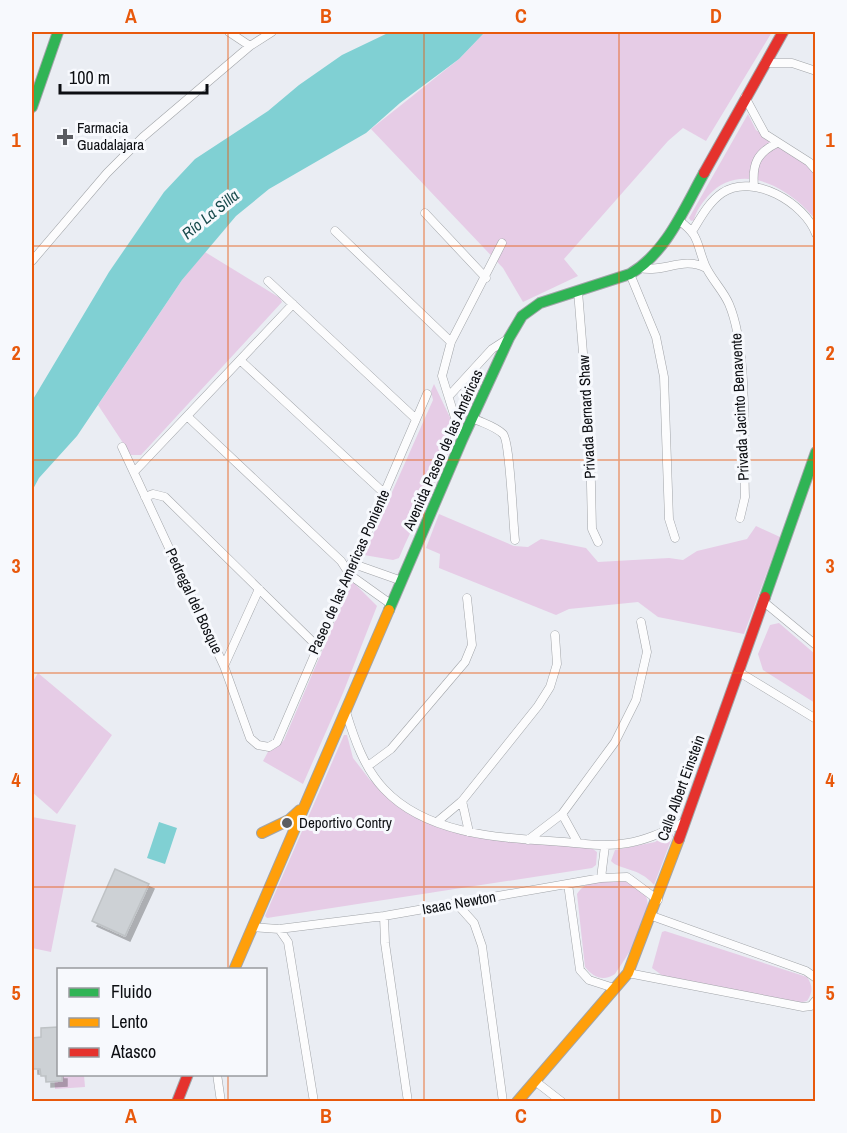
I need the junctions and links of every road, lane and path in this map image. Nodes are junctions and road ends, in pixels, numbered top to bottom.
1 (58, 32) edge
2 (229, 32) edge
3 (272, 32) edge
4 (783, 32) edge
5 (250, 46) junction
6 (765, 63) junction
7 (816, 71) edge
8 (745, 97) junction
9 (32, 104) edge
10 (777, 143) junction
11 (816, 170) edge
12 (754, 186) junction
13 (425, 213) dead end
14 (678, 220) junction
15 (693, 230) junction
16 (335, 231) dead end
17 (816, 234) edge
18 (502, 243) dead end
19 (32, 261) edge
20 (640, 268) junction
21 (706, 268) junction
22 (630, 274) junction
23 (486, 278) junction
24 (268, 281) dead end
25 (578, 291) junction
26 (293, 304) junction
27 (509, 338) junction
28 (452, 342) junction
29 (240, 360) junction
30 (427, 394) dead end
31 (449, 396) junction
32 (187, 416) junction
33 (473, 418) junction
34 (416, 419) junction
35 (462, 440) junction
36 (122, 447) dead end
37 (816, 452) edge
38 (134, 471) junction
39 (384, 493) junction
40 (145, 497) junction
41 (740, 518) dead end
42 (675, 538) dead end
43 (515, 540) dead end
44 (598, 542) dead end
45 (340, 561) junction
46 (354, 563) junction
47 (350, 575) junction
48 (402, 581) junction
49 (259, 589) junction
50 (467, 598) dead end
51 (764, 602) junction
52 (392, 605) junction
53 (641, 622) dead end
54 (555, 635) dead end
55 (816, 645) edge
56 (317, 646) junction
57 (224, 666) junction
58 (740, 672) junction
59 (346, 712) junction
60 (816, 719) edge
61 (269, 747) joint
62 (368, 766) junction
63 (462, 801) junction
64 (304, 805) junction
65 (562, 814) junction
66 (437, 822) junction
67 (683, 823) junction
68 (469, 832) junction
69 (262, 833) dead end
70 (528, 840) junction
71 (578, 843) junction
72 (605, 846) junction
73 (601, 878) junction
74 (568, 884) junction
75 (658, 900) junction
76 (457, 904) junction
77 (384, 916) junction
78 (652, 916) junction
79 (252, 927) junction
80 (279, 929) junction
81 (234, 968) edge
82 (628, 973) junction
83 (816, 978) edge
84 (614, 988) junction
85 (816, 1000) edge
86 (187, 1076) edge
87 (217, 1076) edge
88 (535, 1081) junction
89 (177, 1101) edge
90 (221, 1101) edge
91 (314, 1101) edge
92 (408, 1101) edge
93 (503, 1101) edge
94 (517, 1101) edge
95 (562, 1101) edge

1 - 9 street
2 - 5 street
3 - 5 street
4 - 6 street, Avenida Paseo de las Américas
5 - 19 street
6 - 7 street
6 - 8 street, Avenida Paseo de las Américas
8 - 10 street
8 - 14 street, Avenida Paseo de las Américas
10 - 11 street
10 - 12 street
12 - 15 street
12 - 17 street
13 - 23 street
14 - 15 street
14 - 20 street, Avenida Paseo de las Américas
15 - 21 street, Privada Jacinto Benavente
16 - 28 street
18 - 23 street
20 - 21 street
20 - 22 street, Avenida Paseo de las Américas
21 - 41 street, Privada Jacinto Benavente
22 - 25 street, Avenida Paseo de las Américas
22 - 42 street
23 - 28 street
24 - 26 street
25 - 27 street, Avenida Paseo de las Américas
25 - 44 street, Privada Bernard Shaw
26 - 29 street
26 - 34 street
27 - 31 street
27 - 33 street, Avenida Paseo de las Américas
28 - 31 street
29 - 32 street
29 - 39 street
30 - 34 street, Paseo de las Americas Poniente
31 - 35 street
32 - 38 street
32 - 45 street
33 - 35 street, Avenida Paseo de las Américas
33 - 43 street
34 - 39 street, Paseo de las Americas Poniente
35 - 48 street, Avenida Paseo de las Américas
36 - 38 street, Pedregal del Bosque
37 - 51 street, Calle Albert Einstein
38 - 40 street, Pedregal del Bosque
39 - 46 street, Paseo de las Americas Poniente
40 - 49 street
40 - 57 street, Pedregal del Bosque
45 - 46 street
45 - 47 street
46 - 47 street, Paseo de las Americas Poniente
46 - 48 street
47 - 52 street
47 - 56 street, Paseo de las Americas Poniente
48 - 52 street, Avenida Paseo de las Américas
49 - 56 street
49 - 57 street
50 - 62 street
51 - 55 street
51 - 58 street, Calle Albert Einstein
52 - 59 street, Avenida Paseo de las Américas
53 - 65 street
54 - 63 street
56 - 61 street, Paseo de las Americas Poniente
57 - 61 street, Pedregal del Bosque
58 - 60 street
58 - 67 street, Calle Albert Einstein
59 - 62 street
59 - 64 street, Avenida Paseo de las Américas
62 - 66 street
63 - 66 street
63 - 68 street
64 - 69 street
64 - 79 street, Avenida Paseo de las Américas
65 - 70 street
65 - 71 street
66 - 68 street
67 - 72 street
67 - 75 street, Calle Albert Einstein
68 - 70 street
70 - 71 street
71 - 72 street
72 - 73 street
73 - 74 street, Isaac Newton
73 - 75 street, Isaac Newton
74 - 76 street, Isaac Newton
74 - 84 street
75 - 78 street, Calle Albert Einstein
76 - 77 street, Isaac Newton
76 - 93 street
77 - 80 street, Isaac Newton
77 - 92 street
78 - 82 street, Calle Albert Einstein
78 - 83 street
79 - 80 street, Isaac Newton
79 - 81 street, Avenida Paseo de las Américas
80 - 91 street
82 - 84 street, Calle Albert Einstein
82 - 85 street
84 - 88 street, Calle Albert Einstein
86 - 89 street
87 - 90 street
88 - 94 street, Calle Albert Einstein
88 - 95 street

